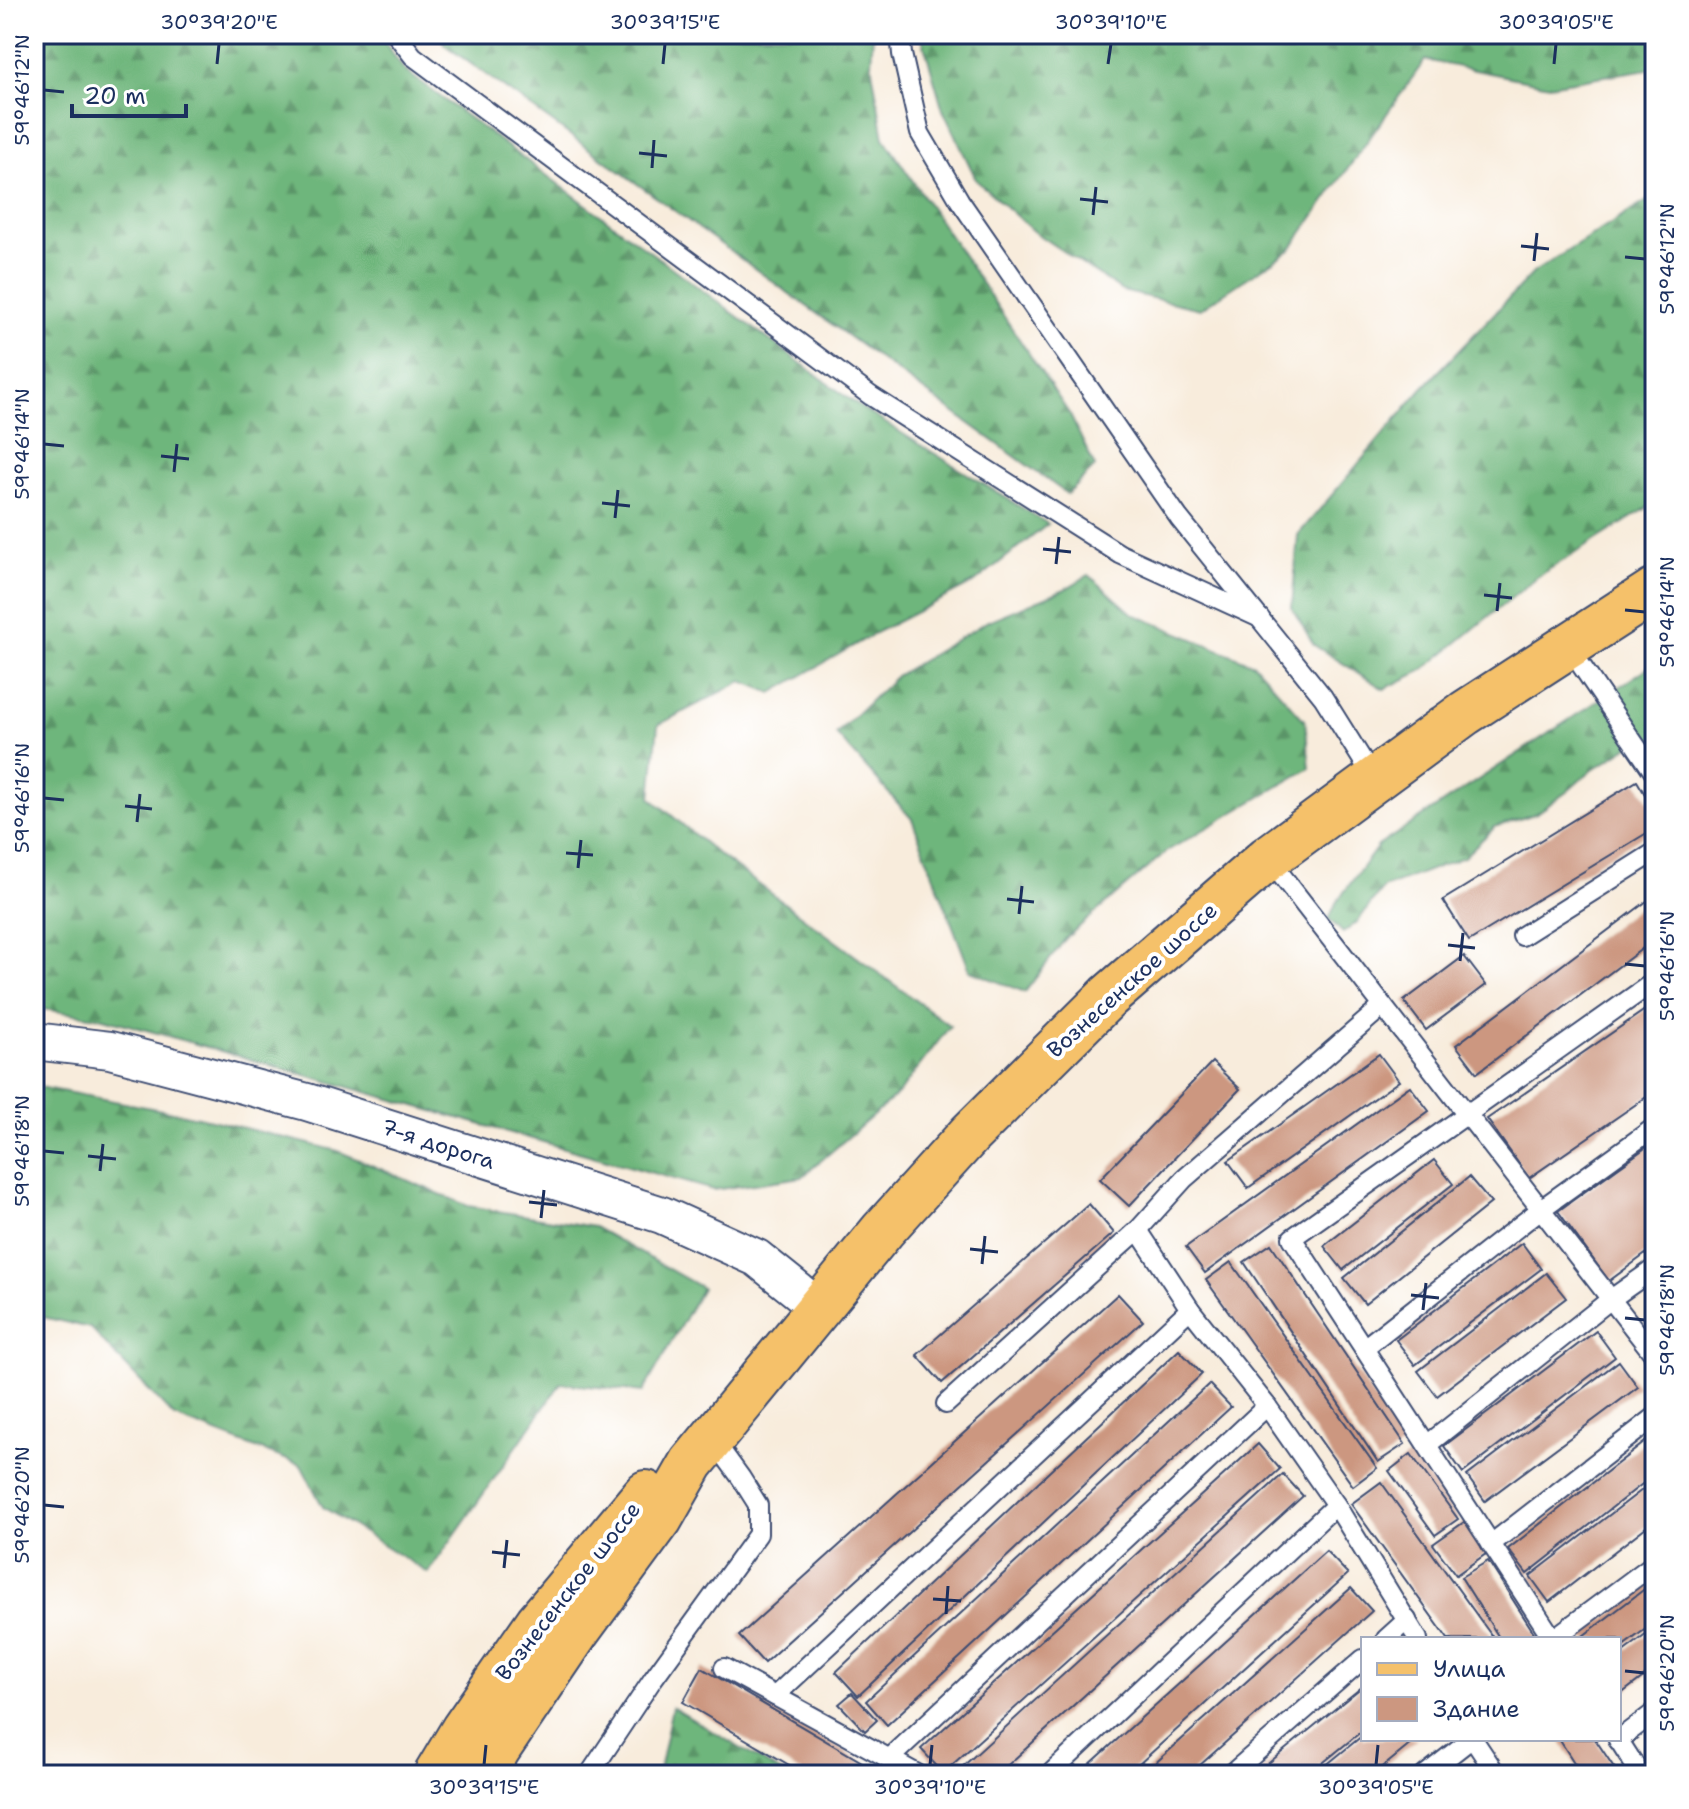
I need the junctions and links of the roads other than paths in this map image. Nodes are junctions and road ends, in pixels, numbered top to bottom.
1 (396, 34) edge
2 (900, 34) edge
3 (1655, 590) edge
4 (1260, 618) junction
5 (1568, 646) junction
6 (1655, 774) edge
7 (1375, 780) junction
8 (1655, 852) edge
9 (1268, 858) junction
10 (1522, 936) dead end
11 (1655, 981) edge
12 (1383, 1006) junction
13 (34, 1041) edge
14 (1467, 1114) junction
15 (1655, 1127) edge
16 (1541, 1209) junction
17 (1138, 1230) junction
18 (1655, 1268) edge
19 (1611, 1299) junction
20 (818, 1307) junction
21 (1190, 1309) junction
22 (1364, 1348) junction
23 (1655, 1356) edge
24 (946, 1404) dead end
25 (1267, 1406) junction
26 (1655, 1417) edge
27 (1427, 1445) junction
28 (702, 1451) junction
29 (1336, 1505) junction
30 (1491, 1544) junction
31 (1655, 1563) edge
32 (1407, 1620) junction
33 (1388, 1637) edge
34 (1417, 1637) edge
35 (1552, 1637) edge
36 (1556, 1637) edge
37 (1361, 1661) edge
38 (724, 1668) dead end
39 (775, 1696) junction
40 (1655, 1712) edge
41 (1621, 1737) edge
42 (1469, 1741) edge
43 (1473, 1741) edge
44 (1619, 1741) edge
45 (889, 1759) junction
46 (436, 1775) edge
47 (483, 1775) edge
48 (589, 1775) edge
49 (919, 1775) edge
50 (1049, 1775) edge
51 (1230, 1775) edge
52 (1425, 1775) edge
53 (1497, 1775) edge
54 (1641, 1775) edge

1 - 4 lane
2 - 4 lane
3 - 5 main road, Вознесенское шоссе
4 - 7 lane
5 - 6 lane
5 - 7 main road, Вознесенское шоссе
7 - 9 main road, Вознесенское шоссе
8 - 10 lane
9 - 12 lane
9 - 20 main road, Вознесенское шоссе
11 - 14 lane
12 - 14 lane
12 - 17 lane
13 - 20 street, 7-я дорога
14 - 16 lane
14 - 22 lane
15 - 16 lane
16 - 19 lane
16 - 22 lane
17 - 21 lane
17 - 24 lane
18 - 19 lane
19 - 23 lane
19 - 27 lane
20 - 28 main road, Вознесенское шоссе
21 - 25 lane
21 - 39 lane
22 - 27 lane
25 - 29 lane
25 - 45 lane
26 - 30 lane
27 - 30 lane
28 - 46 main road, Вознесенское шоссе
28 - 47 main road, Вознесенское шоссе
28 - 48 lane
29 - 32 lane
29 - 50 lane
30 - 35 lane
31 - 36 lane
32 - 33 lane
32 - 34 lane
37 - 51 lane
38 - 39 lane
39 - 45 lane
40 - 41 lane
42 - 52 lane
43 - 53 lane
44 - 54 lane
45 - 49 lane

